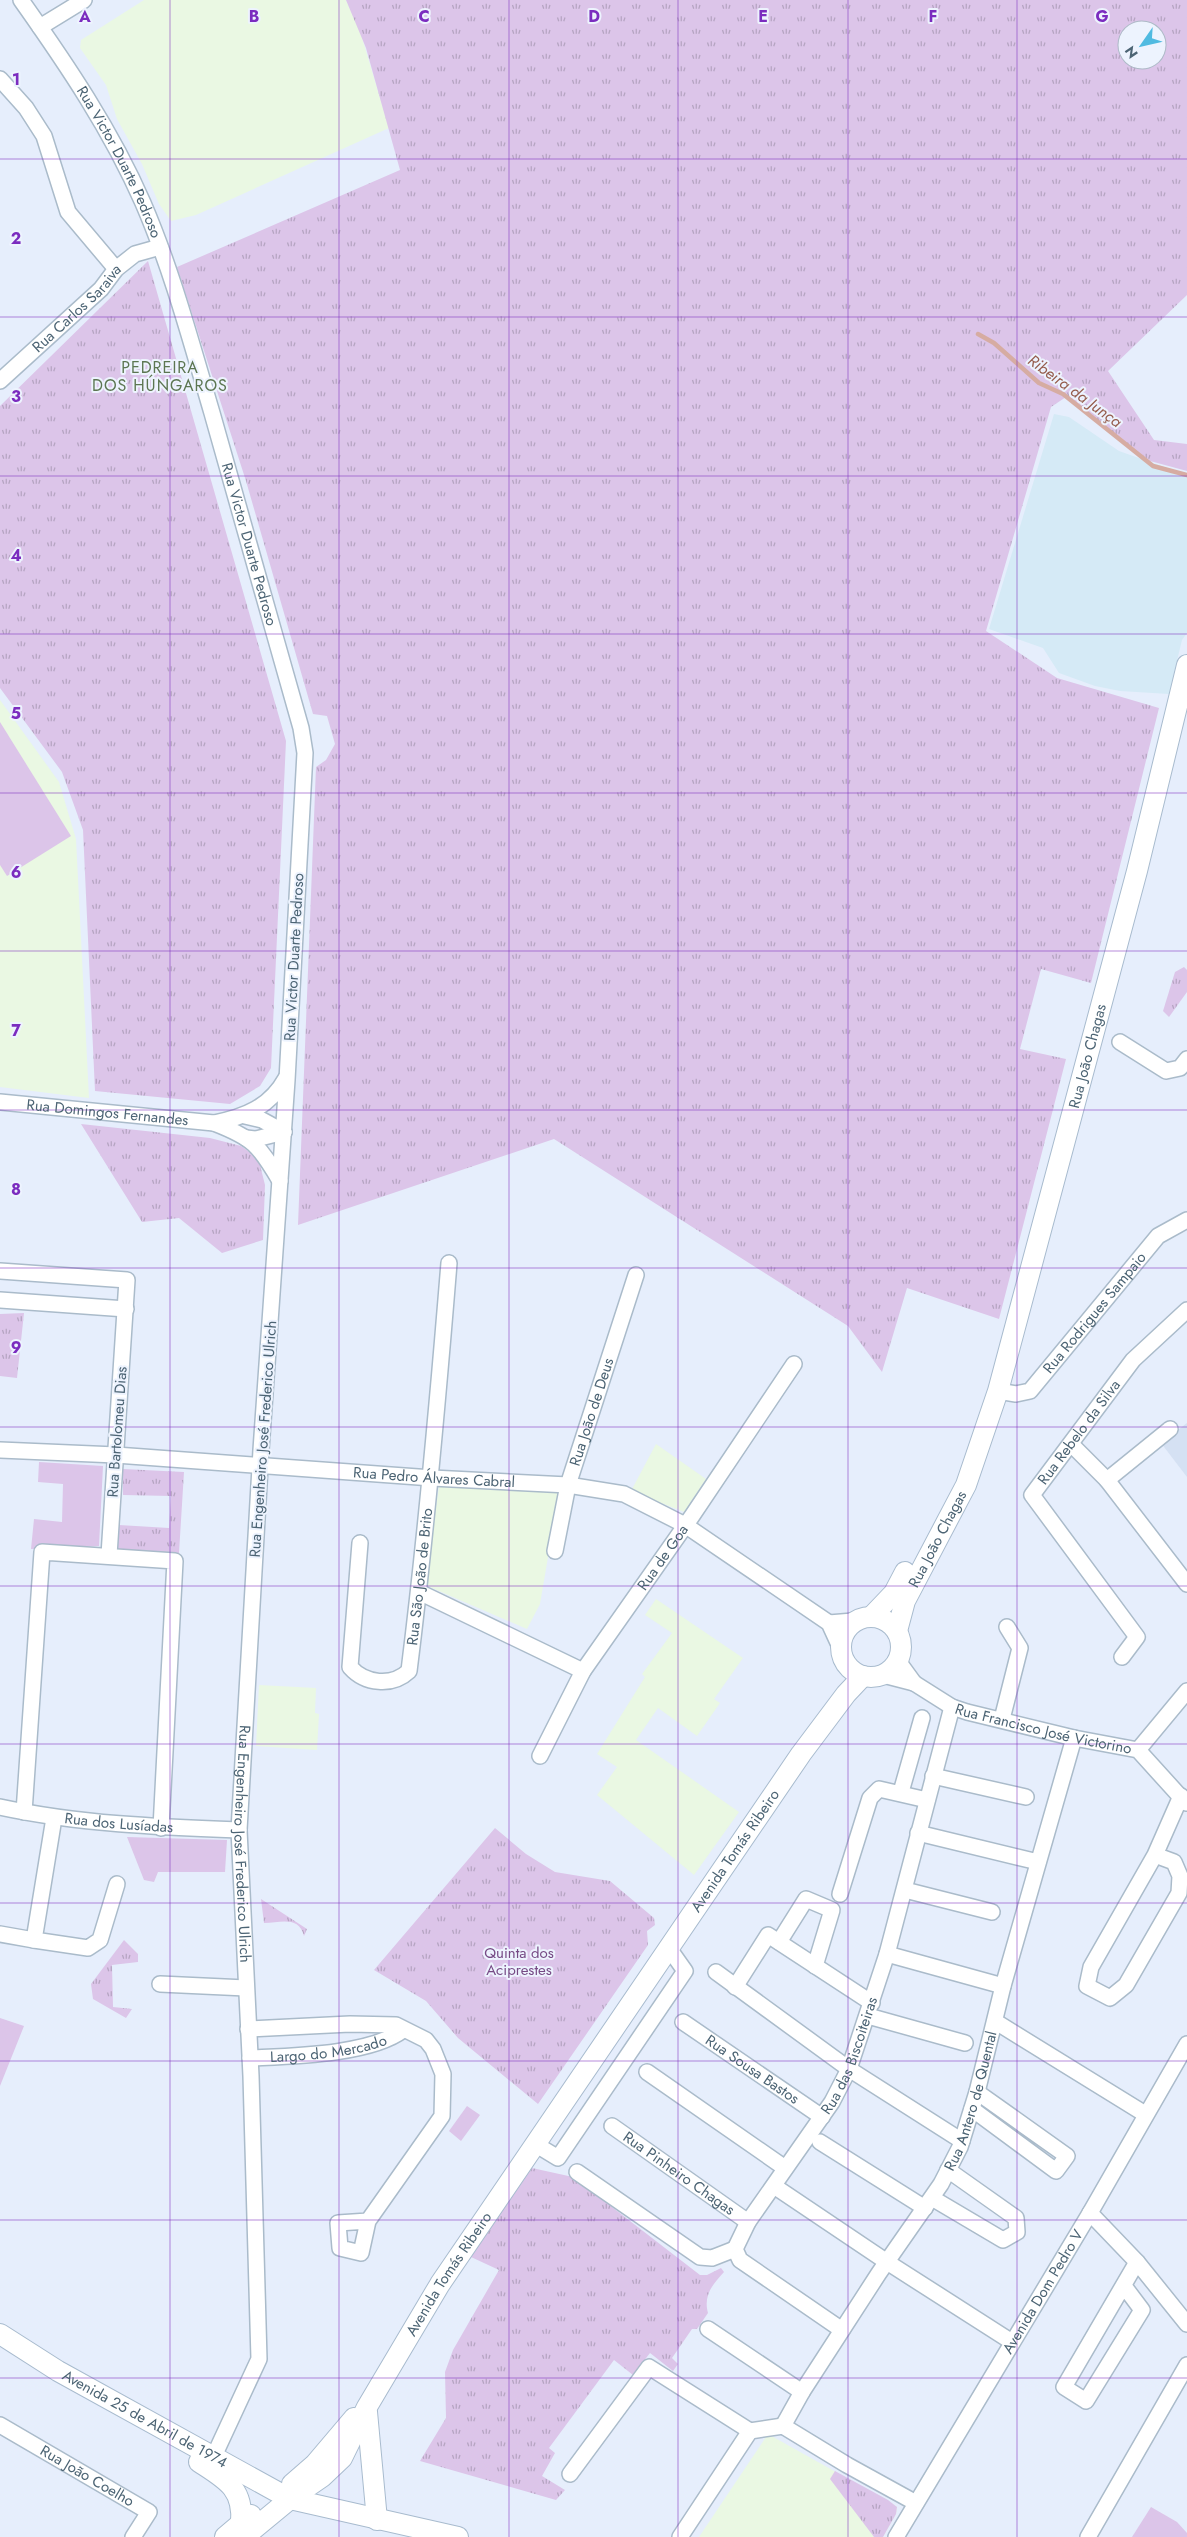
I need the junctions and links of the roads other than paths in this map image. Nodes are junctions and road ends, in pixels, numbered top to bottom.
1 (21, 0) edge
2 (84, 0) edge
3 (40, 27) junction
4 (0, 78) edge
5 (160, 247) junction
6 (116, 269) junction
7 (0, 381) edge
8 (1187, 665) edge
9 (1120, 1042) dead end
10 (1187, 1059) edge
11 (287, 1077) junction
12 (5, 1105) edge
13 (245, 1116) junction
14 (214, 1123) junction
15 (284, 1132) junction
16 (246, 1138) junction
17 (280, 1181) junction
18 (1187, 1220) edge
19 (449, 1262) dead end
20 (0, 1271) edge
21 (636, 1275) dead end
22 (0, 1300) edge
23 (126, 1309) junction
24 (1187, 1310) edge
25 (794, 1364) dead end
26 (998, 1391) junction
27 (1170, 1429) dead end
28 (1071, 1444) junction
29 (977, 1447) junction
30 (0, 1450) edge
31 (116, 1455) junction
32 (261, 1465) junction
33 (432, 1478) junction
34 (1107, 1480) junction
35 (568, 1485) junction
36 (685, 1525) junction
37 (360, 1544) dead end
38 (555, 1551) dead end
39 (109, 1555) junction
40 (1187, 1584) edge
41 (419, 1592) junction
42 (862, 1619) junction
43 (829, 1623) junction
44 (1007, 1627) dead end
45 (897, 1631) junction
46 (1122, 1657) dead end
47 (898, 1661) junction
48 (850, 1663) junction
49 (583, 1670) junction
50 (883, 1675) junction
51 (914, 1683) junction
52 (1187, 1691) edge
53 (952, 1707) junction
54 (922, 1718) dead end
55 (1002, 1720) junction
56 (1074, 1738) junction
57 (1138, 1750) junction
58 (540, 1756) dead end
59 (933, 1776) junction
60 (901, 1792) junction
61 (1026, 1797) dead end
62 (927, 1800) junction
63 (1184, 1800) edge
64 (0, 1807) edge
65 (24, 1812) junction
66 (54, 1818) junction
67 (162, 1828) junction
68 (239, 1830) junction
69 (918, 1833) junction
70 (1155, 1856) junction
71 (1038, 1862) junction
72 (117, 1884) dead end
73 (905, 1890) junction
74 (840, 1894) dead end
75 (992, 1912) dead end
76 (0, 1934) edge
77 (774, 1938) junction
78 (34, 1940) junction
79 (668, 1947) junction
80 (887, 1954) junction
81 (815, 1966) junction
82 (716, 1972) dead end
83 (160, 1984) dead end
84 (1003, 1986) junction
85 (736, 1987) junction
86 (246, 1988) junction
87 (870, 2010) junction
88 (683, 2022) dead end
89 (996, 2022) junction
90 (248, 2029) junction
91 (403, 2030) junction
92 (966, 2043) dead end
93 (1187, 2044) edge
94 (250, 2058) junction
95 (849, 2069) junction
96 (647, 2072) dead end
97 (977, 2092) junction
98 (972, 2109) junction
99 (1145, 2114) junction
100 (822, 2116) junction
101 (612, 2126) dead end
102 (962, 2141) junction
103 (820, 2142) dead end
104 (535, 2144) junction
105 (785, 2168) junction
106 (948, 2170) junction
107 (577, 2172) dead end
108 (774, 2186) junction
109 (929, 2203) junction
110 (1090, 2213) junction
111 (368, 2221) dead end
112 (748, 2222) junction
113 (735, 2248) junction
114 (887, 2262) junction
115 (1137, 2262) junction
116 (1124, 2286) junction
117 (1187, 2324) edge
118 (708, 2328) dead end
119 (842, 2330) junction
120 (0, 2334) edge
121 (1012, 2342) junction
122 (1187, 2365) edge
123 (802, 2392) junction
124 (367, 2407) junction
125 (0, 2425) edge
126 (783, 2426) junction
127 (750, 2431) junction
128 (177, 2436) junction
129 (214, 2456) junction
130 (570, 2474) dead end
131 (284, 2496) junction
132 (916, 2503) junction
133 (377, 2520) junction
134 (243, 2530) edge
135 (423, 2533) edge
136 (133, 2537) edge
137 (225, 2537) edge
138 (458, 2537) edge
139 (680, 2537) edge
140 (896, 2537) edge
141 (1088, 2537) edge

1 - 3 street, Rua Victor Duarte Pedroso
2 - 3 street
3 - 5 street, Rua Victor Duarte Pedroso
4 - 6 street
5 - 6 street, Rua Carlos Saraiva
5 - 11 street, Rua Victor Duarte Pedroso
6 - 7 street, Rua Carlos Saraiva
8 - 26 street, Rua João Chagas
9 - 10 street
11 - 13 street, Rua Domingos Fernandes
11 - 15 street, Rua Victor Duarte Pedroso
12 - 14 street, Rua Domingos Fernandes
13 - 14 street, Rua Domingos Fernandes
13 - 15 street
14 - 16 street, Rua Domingos Fernandes
15 - 16 street
15 - 17 street, Rua Engenheiro José Frederico Ulrich
16 - 17 street, Rua Domingos Fernandes
17 - 32 street, Rua Engenheiro José Frederico Ulrich
18 - 26 street, Rua Rodrigues Sampaio
19 - 33 street, Rua São João de Brito
20 - 23 street, Rua Bartolomeu Dias
21 - 35 street, Rua João de Deus
22 - 23 street
23 - 31 street, Rua Bartolomeu Dias
24 - 28 street, Rua Rebelo da Silva
25 - 36 street, Rua de Goa
26 - 29 street, Rua João Chagas
27 - 34 street
28 - 34 street
28 - 46 street, Rua Rebelo da Silva
29 - 42 street, Rua João Chagas
29 - 45 street, Rua João Chagas
30 - 31 street, Rua Pedro Álvares Cabral
31 - 32 street, Rua Pedro Álvares Cabral
31 - 39 street, Rua Bartolomeu Dias
32 - 33 street, Rua Pedro Álvares Cabral
32 - 68 street, Rua Engenheiro José Frederico Ulrich
33 - 35 street, Rua Pedro Álvares Cabral
33 - 41 street, Rua São João de Brito
34 - 40 street
35 - 36 street, Rua Pedro Álvares Cabral
35 - 38 street, Rua João de Deus
36 - 43 street, Rua Pedro Álvares Cabral
36 - 49 street, Rua de Goa
37 - 41 street, Rua São João de Brito
39 - 65 street
39 - 67 street
41 - 49 street
42 - 43 street
42 - 45 street
42 - 48 street
43 - 48 street
44 - 55 street
45 - 47 street
47 - 50 street
47 - 51 street, Rua Francisco José Victorino
48 - 50 street
48 - 79 street, Avenida Tomás Ribeiro
49 - 58 street, Rua de Goa
50 - 51 street, Rua Francisco José Victorino
51 - 53 street, Rua Francisco José Victorino
52 - 57 street
53 - 55 street, Rua Francisco José Victorino
53 - 59 street, Rua das Biscoiteiras
54 - 60 street
55 - 56 street, Rua Francisco José Victorino
56 - 57 street, Rua Francisco José Victorino
56 - 71 street, Rua Antero de Quental
57 - 63 street, Rua Francisco José Victorino
59 - 61 street
59 - 62 street, Rua das Biscoiteiras
60 - 62 street
60 - 74 street
62 - 69 street, Rua das Biscoiteiras
63 - 70 street
64 - 65 street, Rua dos Lusíadas
65 - 66 street, Rua dos Lusíadas
66 - 67 street, Rua dos Lusíadas
66 - 78 street
67 - 68 street, Rua dos Lusíadas
68 - 86 street, Rua Engenheiro José Frederico Ulrich
69 - 71 street
69 - 73 street, Rua das Biscoiteiras
70 - 70 street
71 - 84 street, Rua Antero de Quental
72 - 78 street
73 - 75 street
73 - 80 street, Rua das Biscoiteiras
76 - 78 street
77 - 81 street
77 - 81 street
77 - 85 street
79 - 104 street, Avenida Tomás Ribeiro
79 - 104 street
80 - 84 street
80 - 87 street, Rua das Biscoiteiras
81 - 87 street
82 - 85 street
83 - 86 street
84 - 89 street, Rua Antero de Quental
85 - 95 street
86 - 90 street, Rua Engenheiro José Frederico Ulrich
87 - 92 street
87 - 95 street, Rua das Biscoiteiras
88 - 100 street, Rua Sousa Bastos
89 - 97 street, Rua Antero de Quental
89 - 99 street
90 - 91 street, Largo do Mercado
90 - 94 street, Rua Engenheiro José Frederico Ulrich
91 - 94 street, Largo do Mercado
91 - 111 street, Largo do Mercado
93 - 99 street, Avenida Dom Pedro V
94 - 129 street, Rua Engenheiro José Frederico Ulrich
95 - 100 street, Rua das Biscoiteiras
95 - 102 street
96 - 105 street
97 - 98 street, Rua Antero de Quental
97 - 98 street
98 - 102 street, Rua Antero de Quental
99 - 110 street, Avenida Dom Pedro V
100 - 105 street, Rua das Biscoiteiras
101 - 112 street, Rua Pinheiro Chagas
102 - 106 street, Rua Antero de Quental
103 - 109 street
104 - 124 street, Avenida Tomás Ribeiro
105 - 108 street, Rua das Biscoiteiras
106 - 109 street, Rua Antero de Quental
106 - 109 street
107 - 113 street
108 - 112 street, Rua das Biscoiteiras
108 - 114 street
109 - 114 street, Rua Antero de Quental
110 - 115 street
110 - 121 street, Avenida Dom Pedro V
112 - 113 street, Rua das Biscoiteiras
113 - 119 street
114 - 119 street, Rua Antero de Quental
114 - 121 street
115 - 116 street
115 - 117 street
116 - 116 street
118 - 123 street
119 - 123 street, Rua Antero de Quental
120 - 128 street, Avenida 25 de Abril de 1974
121 - 132 street, Avenida Dom Pedro V
122 - 141 street
123 - 126 street, Rua Antero de Quental
124 - 131 street, Avenida Tomás Ribeiro
124 - 133 street
125 - 136 street, Rua João Coelho
126 - 127 street
126 - 132 street
127 - 130 street
127 - 139 street
128 - 129 street, Avenida 25 de Abril de 1974
128 - 134 street
129 - 131 street, Avenida 25 de Abril de 1974
131 - 133 street, Avenida 25 de Abril de 1974
131 - 134 street, Avenida Tomás Ribeiro
132 - 140 street, Avenida Dom Pedro V
133 - 135 street, Avenida 25 de Abril de 1974
134 - 137 street, Avenida Tomás Ribeiro
135 - 138 street, Avenida 25 de Abril de 1974

